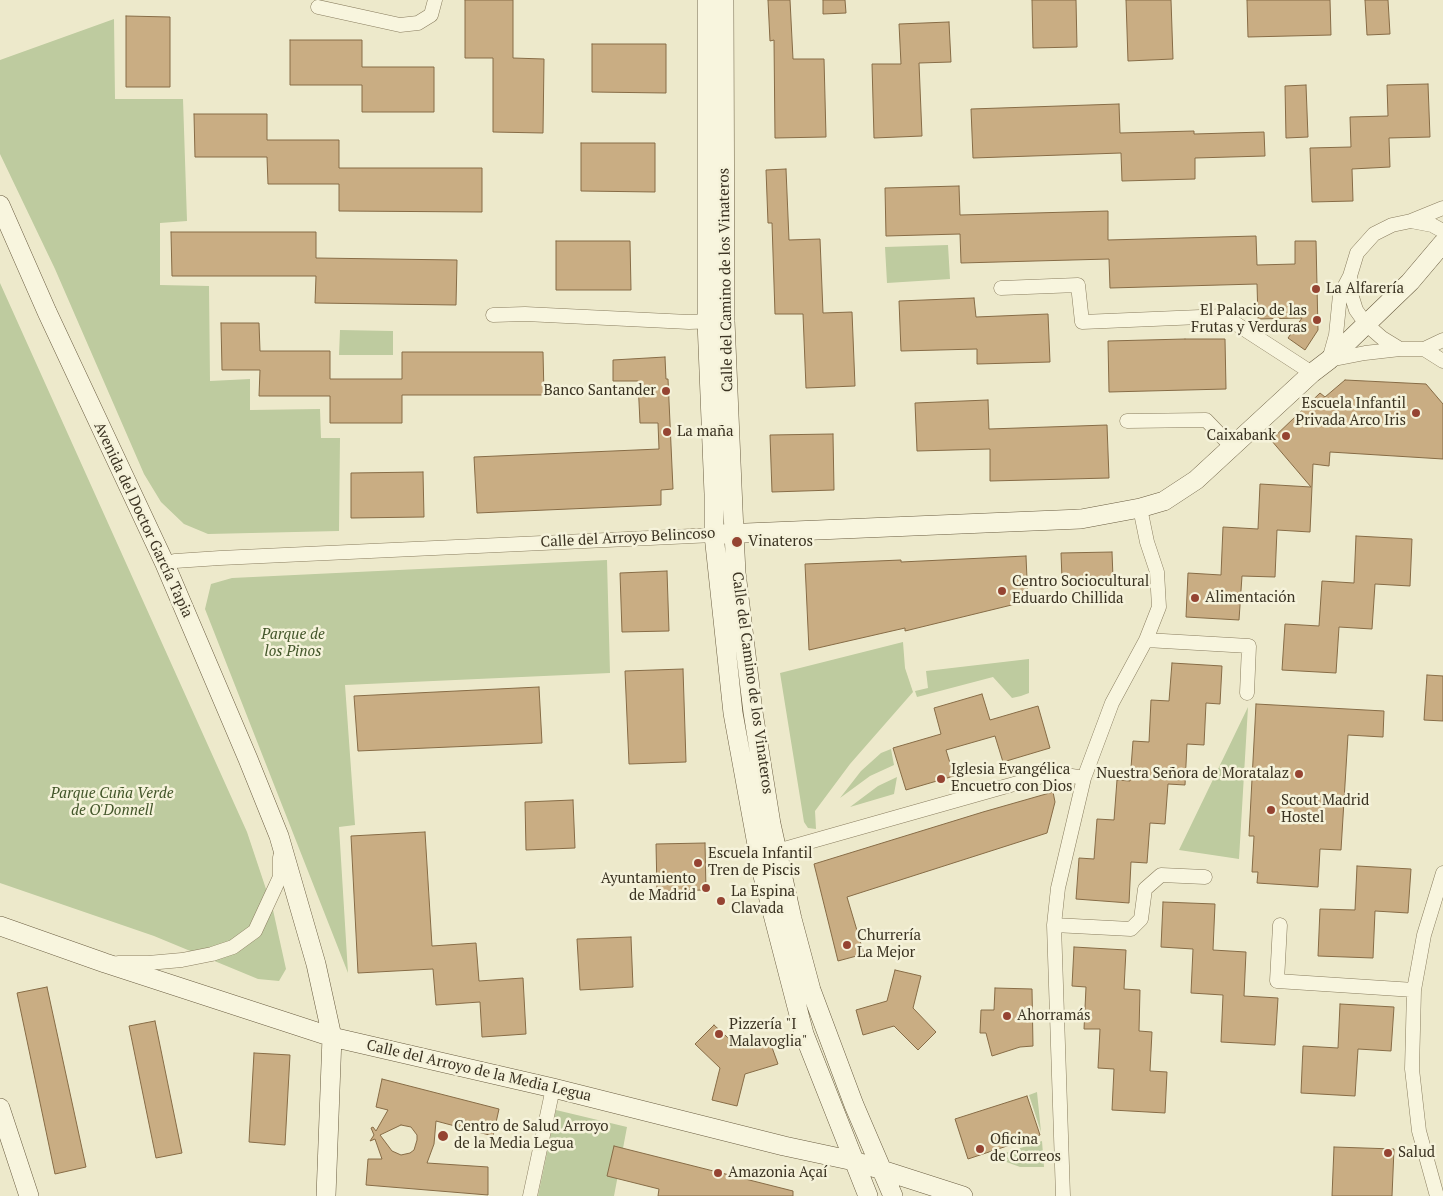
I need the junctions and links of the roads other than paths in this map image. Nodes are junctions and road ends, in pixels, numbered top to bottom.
1 (435, 0) edge
2 (706, 0) edge
3 (724, 0) edge
4 (318, 7) dead end
5 (0, 206) edge
6 (1443, 208) edge
7 (1412, 221) junction
8 (1443, 231) edge
9 (1443, 243) edge
10 (1350, 276) junction
11 (1001, 288) dead end
12 (493, 315) dead end
13 (716, 321) junction
14 (1366, 324) junction
15 (1443, 340) edge
16 (1400, 349) junction
17 (1424, 349) junction
18 (1329, 360) junction
19 (1443, 361) edge
20 (1312, 373) junction
21 (1127, 421) dead end
22 (1233, 448) junction
23 (1140, 508) junction
24 (734, 534) junction
25 (714, 535) junction
26 (165, 564) junction
27 (1146, 640) junction
28 (1247, 693) dead end
29 (1084, 778) junction
30 (279, 836) junction
31 (777, 851) junction
32 (1443, 872) edge
33 (1205, 877) dead end
34 (1054, 925) junction
35 (1280, 925) dead end
36 (0, 926) edge
37 (105, 963) junction
38 (1414, 990) junction
39 (332, 1037) junction
40 (554, 1088) junction
41 (0, 1108) edge
42 (854, 1161) junction
43 (881, 1170) junction
44 (28, 1196) edge
45 (326, 1196) edge
46 (530, 1196) edge
47 (868, 1196) edge
48 (893, 1196) edge
49 (963, 1196) edge
50 (1063, 1196) edge
51 (1437, 1196) edge

1 - 4 street
2 - 13 street, Calle del Camino de los Vinateros
3 - 13 street, Calle del Camino de los Vinateros
5 - 26 street, Avenida del Doctor García Tapia
6 - 7 street
7 - 8 street
7 - 10 street
9 - 14 street, Calle del Arroyo Belincoso
10 - 14 street
10 - 18 street
11 - 20 street
12 - 13 street
13 - 24 street, Calle del Camino de los Vinateros
13 - 25 street, Calle del Camino de los Vinateros
14 - 16 street
14 - 18 street, Calle del Arroyo Belincoso
15 - 17 street
16 - 17 street, Calle del Arroyo Belincoso
16 - 18 street, Calle del Arroyo Belincoso
17 - 19 street
18 - 20 street, Calle del Arroyo Belincoso
20 - 22 street, Calle del Arroyo Belincoso
21 - 22 street
22 - 23 street, Calle del Arroyo Belincoso
23 - 24 street, Calle del Arroyo Belincoso
23 - 27 street
24 - 25 street, Calle del Arroyo Belincoso
24 - 31 street, Calle del Camino de los Vinateros
25 - 26 street, Calle del Arroyo Belincoso
25 - 42 street, Calle del Camino de los Vinateros
26 - 30 street, Avenida del Doctor García Tapia
27 - 28 street
27 - 29 street
29 - 31 street
29 - 34 street
30 - 37 street, Avenida del Doctor García Tapia
30 - 39 street, Avenida del Doctor García Tapia
31 - 43 street, Calle del Camino de los Vinateros
32 - 38 street
33 - 34 street
34 - 50 street
35 - 38 street
36 - 37 street, Calle del Arroyo de la Media Legua
37 - 39 street, Calle del Arroyo de la Media Legua
38 - 51 street
39 - 40 street, Calle del Arroyo de la Media Legua
39 - 45 street, Avenida del Doctor García Tapia
40 - 42 street, Calle del Arroyo de la Media Legua
40 - 46 street
41 - 44 street
42 - 43 street, Calle del Arroyo de la Media Legua
42 - 47 street, Calle del Camino de los Vinateros
43 - 48 street, Calle del Camino de los Vinateros
43 - 49 street, Calle del Arroyo de la Media Legua

